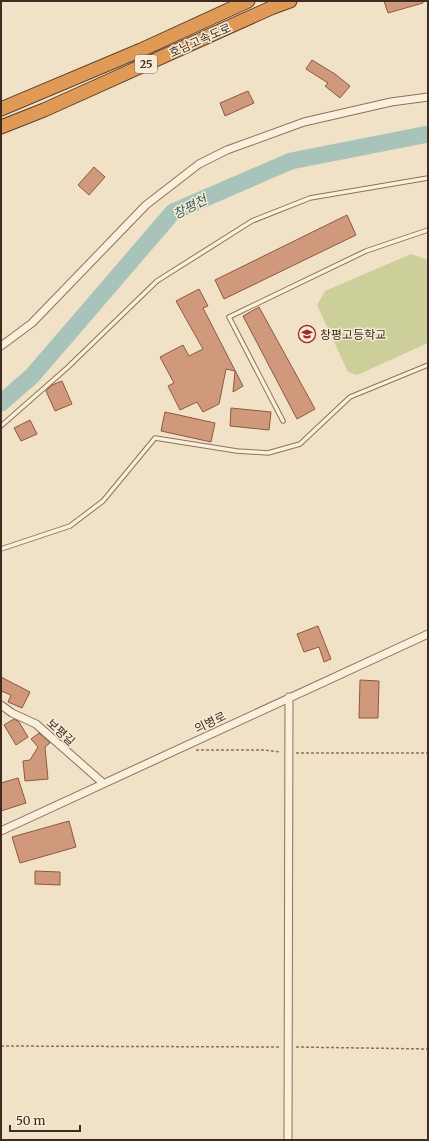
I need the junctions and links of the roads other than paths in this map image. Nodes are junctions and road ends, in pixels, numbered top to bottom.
1 (248, 1) edge
2 (290, 1) edge
3 (428, 97) edge
4 (1, 109) edge
5 (1, 127) edge
6 (428, 178) edge
7 (428, 230) edge
8 (1, 346) edge
9 (428, 364) edge
10 (283, 421) dead end
11 (1, 426) edge
12 (1, 549) edge
13 (428, 634) edge
14 (289, 697) junction
15 (1, 705) edge
16 (103, 782) junction
17 (1, 831) edge
18 (288, 1140) edge

1 - 4 highway, 호남고속도로 / 25
2 - 5 highway, 호남고속도로 / 25
3 - 8 street
6 - 11 lane
7 - 10 lane
9 - 12 lane
13 - 14 street, 의병로
14 - 16 street, 의병로
14 - 18 street
15 - 16 street, 보평길
16 - 17 street, 의병로

